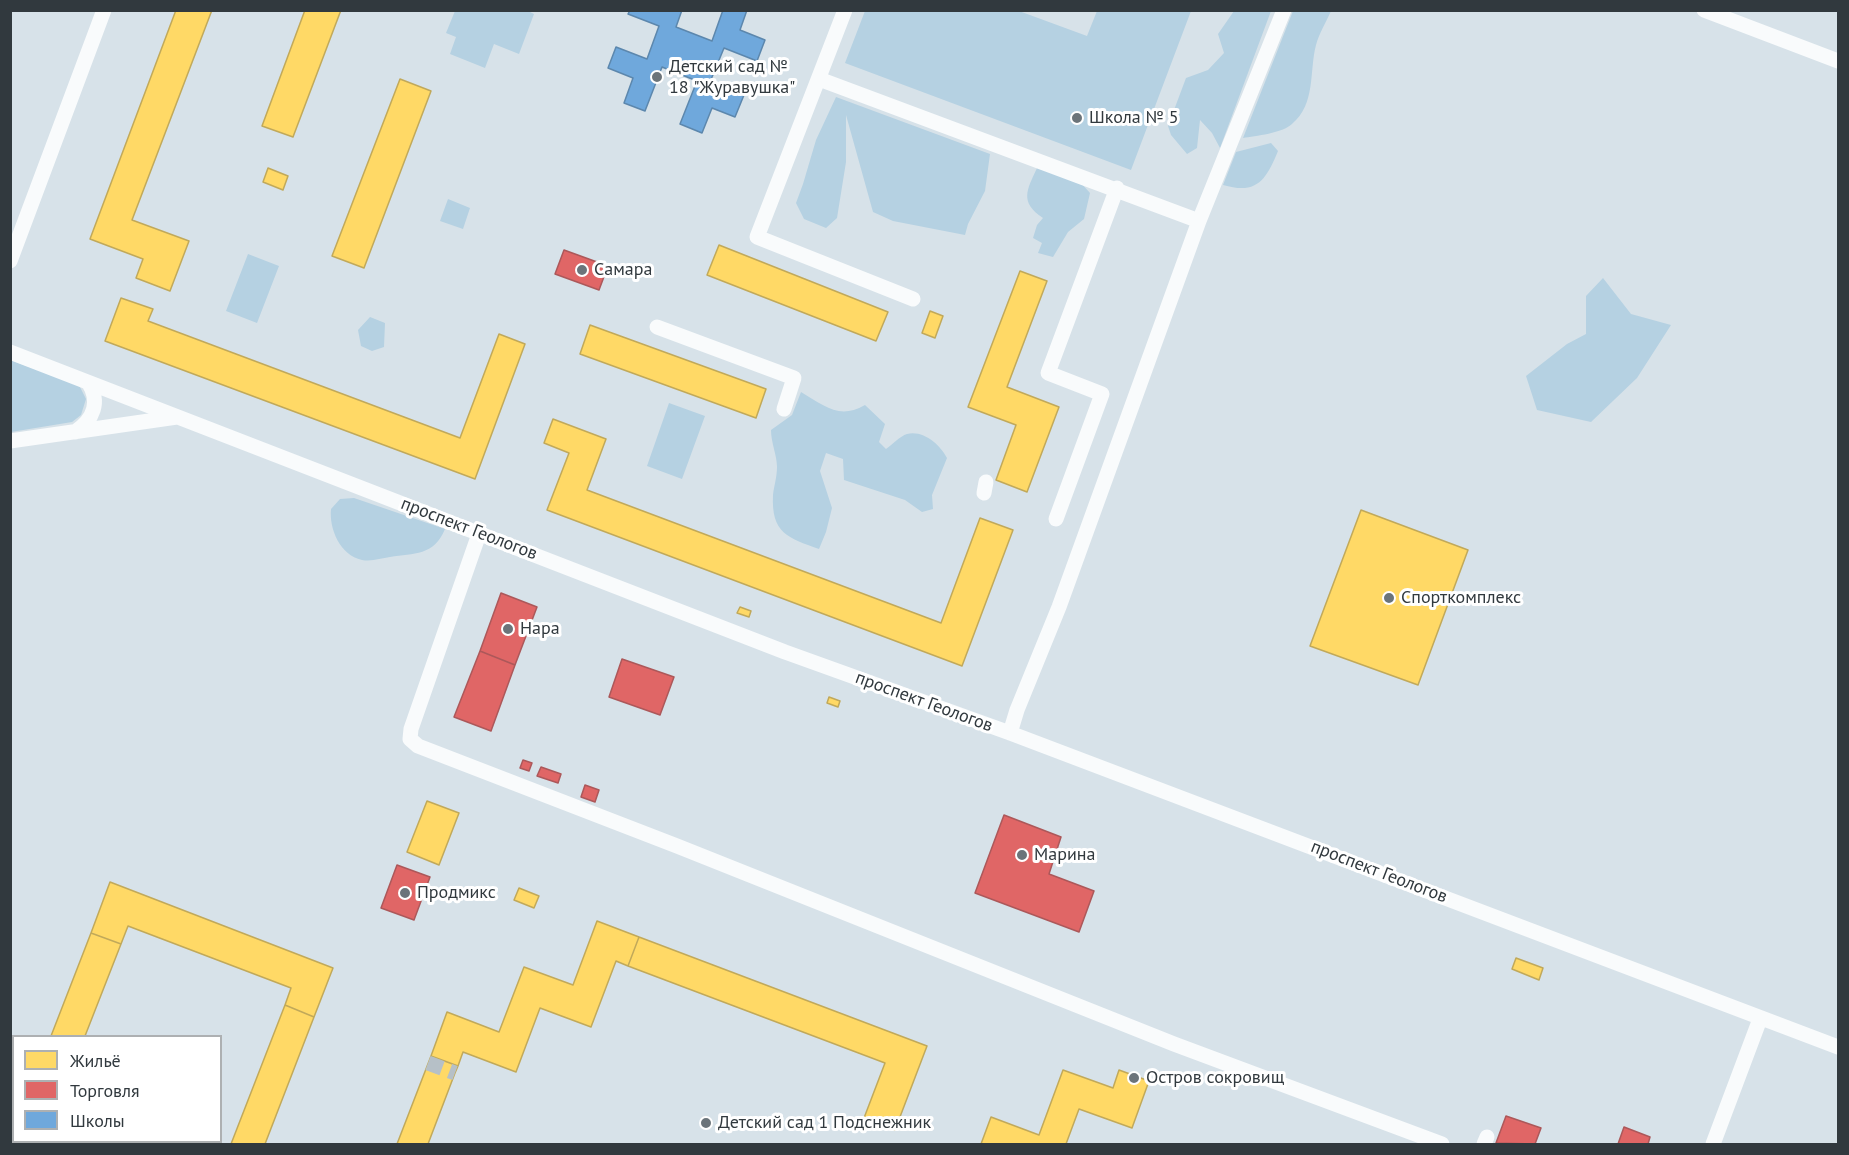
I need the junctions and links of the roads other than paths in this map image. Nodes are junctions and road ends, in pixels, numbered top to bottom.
1 (104, 10) edge
2 (844, 10) edge
3 (1284, 10) edge
4 (1704, 10) edge
5 (1839, 61) edge
6 (819, 79) junction
7 (1117, 188) junction
8 (1199, 221) junction
9 (10, 261) edge
10 (913, 299) dead end
11 (657, 327) dead end
12 (10, 352) edge
13 (88, 382) junction
14 (784, 409) dead end
15 (178, 417) junction
16 (75, 432) junction
17 (10, 441) edge
18 (1056, 519) dead end
19 (479, 534) junction
20 (1010, 733) junction
21 (1760, 1019) junction
22 (1839, 1047) edge
23 (1442, 1144) edge
24 (1713, 1144) edge

1 - 9 street
2 - 6 street
3 - 8 street
4 - 5 street
6 - 7 street
6 - 10 street
7 - 8 street
7 - 18 street
8 - 20 street
11 - 14 street
12 - 13 street, проспект Геологов
13 - 15 street, проспект Геологов
13 - 16 street
15 - 16 street
15 - 19 street, проспект Геологов
16 - 17 street
19 - 20 street, проспект Геологов
19 - 23 street
20 - 21 street, проспект Геологов
21 - 22 street, проспект Геологов
21 - 24 street

